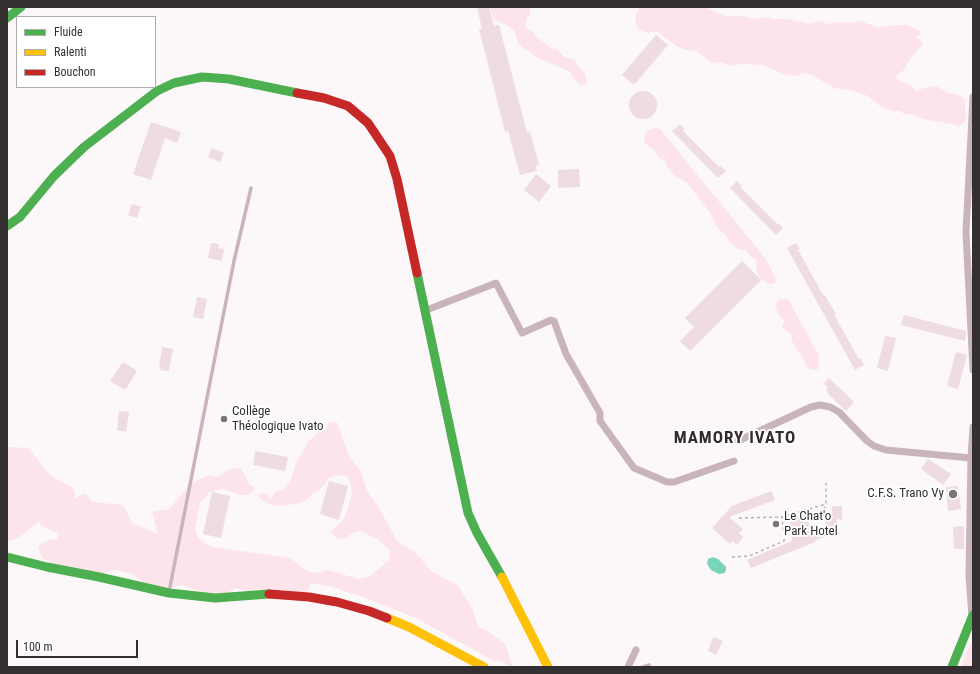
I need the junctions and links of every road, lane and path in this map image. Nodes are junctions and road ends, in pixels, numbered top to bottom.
1 (21, 7) edge
2 (7, 18) edge
3 (973, 97) edge
4 (252, 188) dead end
5 (7, 226) edge
6 (424, 311) junction
7 (973, 370) edge
8 (973, 427) edge
9 (738, 441) dead end
10 (966, 451) dead end
11 (971, 458) junction
12 (734, 461) dead end
13 (826, 484) dead end
14 (824, 506) junction
15 (829, 514) dead end
16 (782, 517) junction
17 (739, 518) dead end
18 (732, 556) dead end
19 (7, 557) edge
20 (169, 593) junction
21 (972, 616) edge
22 (973, 627) edge
23 (636, 650) dead end
24 (649, 665) dead end
25 (484, 667) edge
26 (548, 667) edge
27 (628, 667) edge
28 (643, 667) edge
29 (952, 667) edge

1 - 2 street
3 - 7 street
4 - 20 lane
5 - 6 street
6 - 12 street
6 - 26 street
8 - 11 street
9 - 11 street
10 - 11 lane
11 - 21 street
13 - 14 path
14 - 15 path
14 - 16 path
16 - 17 path
16 - 18 path
19 - 20 street
20 - 25 street
21 - 22 street
21 - 29 street
23 - 27 street
24 - 28 lane

